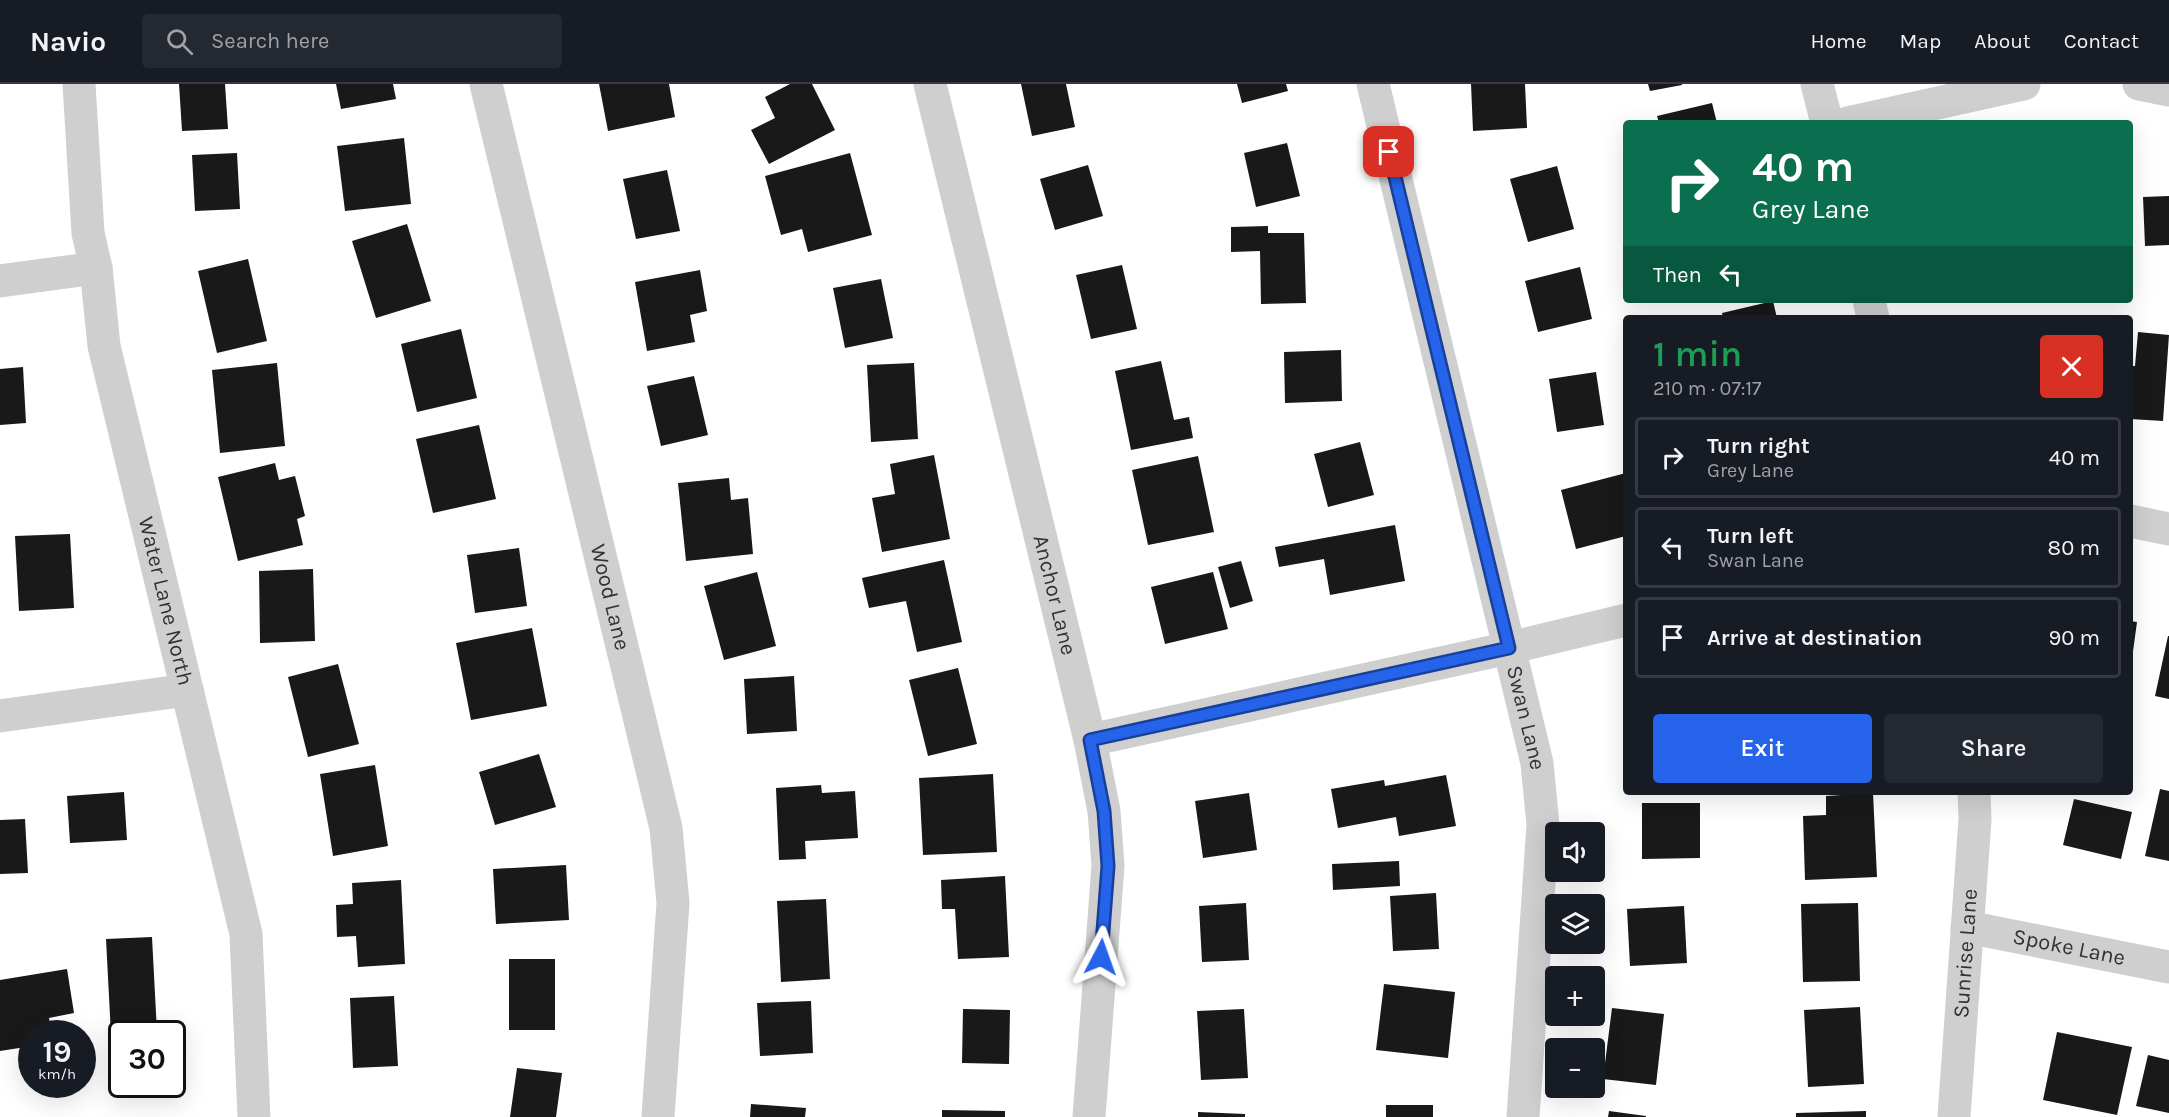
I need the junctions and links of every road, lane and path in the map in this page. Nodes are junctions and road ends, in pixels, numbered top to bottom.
1 (79, 84) edge
2 (486, 84) edge
3 (930, 84) edge
4 (1373, 84) edge
5 (1817, 84) edge
6 (2024, 84) edge
7 (2139, 84) edge
8 (2169, 90) edge
9 (1826, 120) edge
10 (1861, 120) edge
11 (96, 268) junction
12 (0, 281) edge
13 (2133, 522) edge
14 (2169, 529) edge
15 (1623, 621) edge
16 (1509, 648) junction
17 (187, 690) junction
18 (0, 716) edge
19 (1090, 740) junction
20 (1974, 795) edge
21 (1967, 927) junction
22 (2169, 967) edge
23 (253, 1117) edge
24 (658, 1117) edge
25 (1089, 1117) edge
26 (1523, 1117) edge
27 (1954, 1117) edge

1 - 11 street, Water Lane North
2 - 24 street, Wood Lane
3 - 19 street, Anchor Lane
4 - 16 street, Swan Lane
5 - 9 street
6 - 10 street
7 - 8 street
11 - 12 street
11 - 17 street, Water Lane North
13 - 14 street
15 - 16 street
16 - 19 street
16 - 26 street, Swan Lane
17 - 18 street
17 - 23 street, Water Lane North
19 - 25 street, Anchor Lane
20 - 21 street, Sunrise Lane
21 - 22 street, Spoke Lane
21 - 27 street, Sunrise Lane

